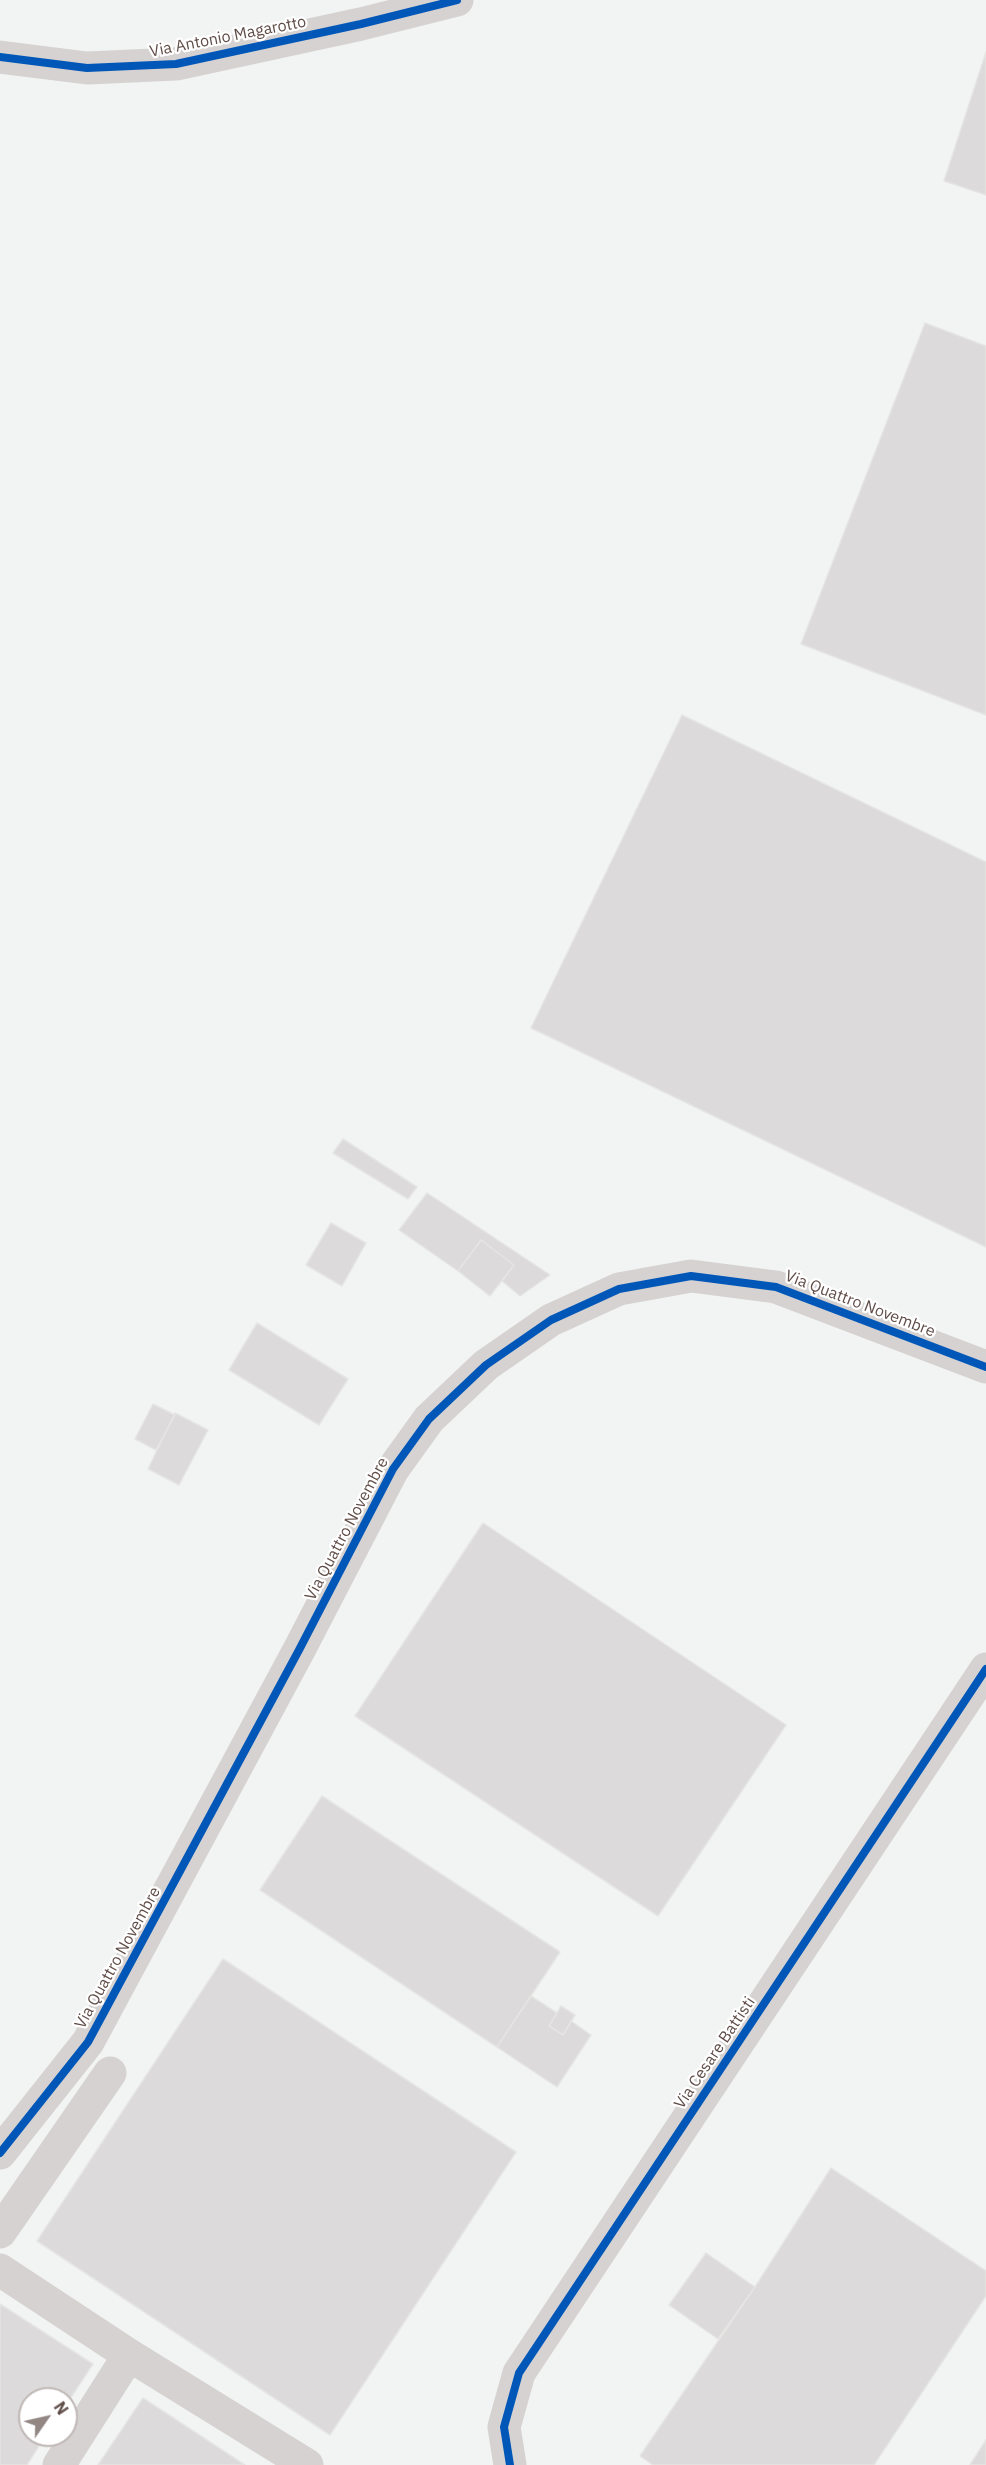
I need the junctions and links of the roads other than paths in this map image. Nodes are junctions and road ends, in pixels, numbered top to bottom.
1 (457, 0) edge
2 (0, 57) edge
3 (986, 1367) edge
4 (986, 1669) edge
5 (110, 2073) dead end
6 (0, 2153) edge
7 (0, 2232) edge
8 (0, 2270) edge
9 (129, 2355) junction
10 (59, 2465) edge
11 (307, 2465) edge
12 (510, 2465) edge

1 - 2 street, Via Antonio Magarotto
3 - 6 street, Via Quattro Novembre
4 - 12 street, Via Cesare Battisti
5 - 7 street
8 - 9 street
9 - 10 street
9 - 11 street

